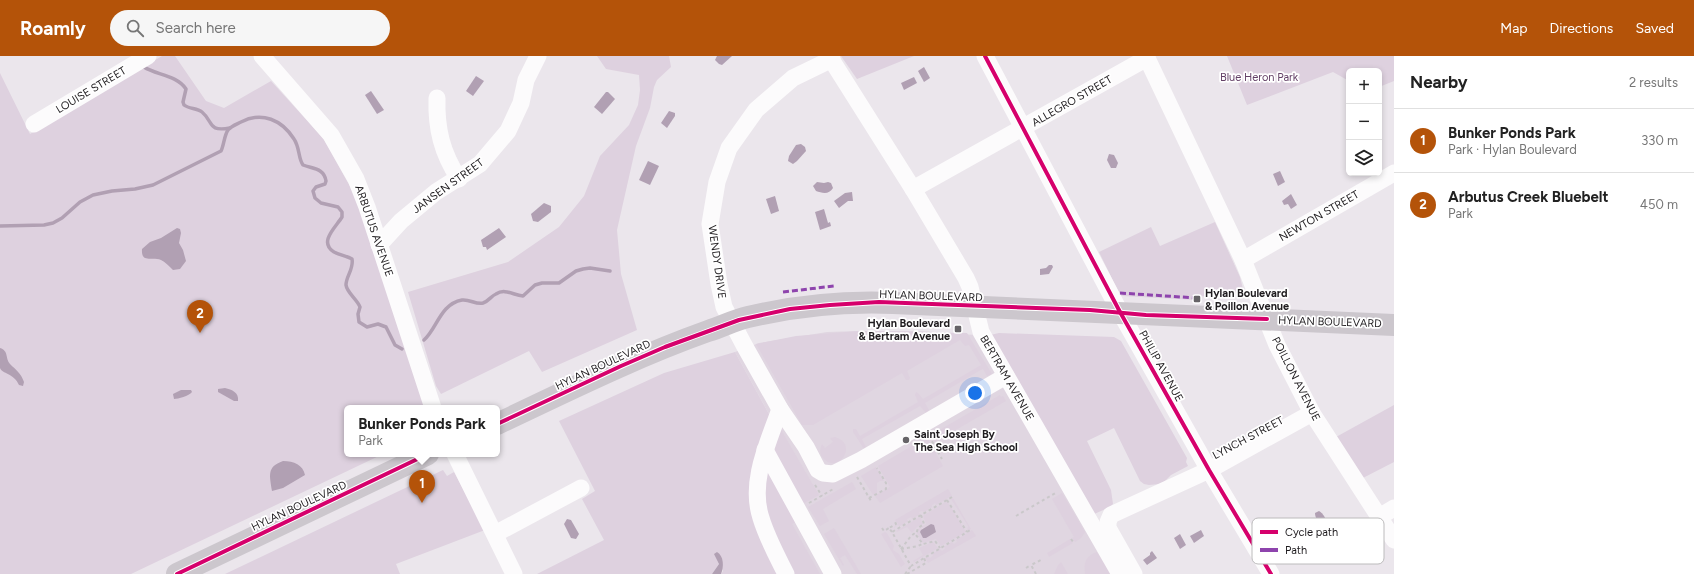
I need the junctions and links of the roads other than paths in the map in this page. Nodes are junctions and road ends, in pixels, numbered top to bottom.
1 (148, 56) edge
2 (262, 56) edge
3 (538, 56) edge
4 (985, 56) edge
5 (1146, 57) edge
6 (830, 58) edge
7 (437, 98) dead end
8 (34, 124) dead end
9 (1023, 129) junction
10 (1394, 173) edge
11 (459, 179) junction
12 (913, 189) junction
13 (379, 245) junction
14 (1243, 260) junction
15 (973, 306) junction
16 (1120, 312) junction
17 (1267, 319) junction
18 (731, 322) junction
19 (1394, 325) edge
20 (1006, 376) junction
21 (433, 405) edge
22 (780, 409) junction
23 (1312, 413) junction
24 (500, 423) edge
25 (765, 450) junction
26 (422, 457) edge
27 (456, 457) edge
28 (1209, 470) junction
29 (581, 488) dead end
30 (1394, 508) edge
31 (1379, 517) joint
32 (1384, 525) edge
33 (495, 534) junction
34 (1394, 540) edge
35 (1252, 541) edge
36 (1266, 564) edge
37 (177, 574) edge
38 (514, 574) edge
39 (786, 574) edge
40 (833, 574) edge
41 (1120, 574) edge
42 (1134, 574) edge
43 (1272, 574) edge

1 - 8 street, LOUISE STREET
2 - 13 street, ARBUTUS AVENUE
3 - 11 street, JANSEN STREET
4 - 9 street, PHILIP AVENUE
5 - 9 street, ALLEGRO STREET
5 - 14 street, POILLON AVENUE
6 - 12 street, BERTRAM AVENUE
6 - 18 street, WENDY DRIVE
7 - 11 street
9 - 12 street, ALLEGRO STREET
9 - 16 street, PHILIP AVENUE
10 - 14 street, NEWTON STREET
11 - 13 street, JANSEN STREET
12 - 15 street, BERTRAM AVENUE
13 - 21 street, ARBUTUS AVENUE
14 - 17 street, POILLON AVENUE
15 - 16 main road, HYLAN BOULEVARD
15 - 18 main road, HYLAN BOULEVARD
15 - 20 street, BERTRAM AVENUE
16 - 17 main road, HYLAN BOULEVARD
16 - 28 street, PHILIP AVENUE
17 - 19 main road, HYLAN BOULEVARD
17 - 23 street, POILLON AVENUE
18 - 22 street, WENDY DRIVE
18 - 24 main road, HYLAN BOULEVARD
20 - 22 street, WENDY DRIVE
20 - 41 street, BERTRAM AVENUE
22 - 25 street
23 - 28 street, LYNCH STREET
23 - 31 street, POILLON AVENUE
25 - 39 street
25 - 40 street
26 - 37 main road, HYLAN BOULEVARD
27 - 33 street
28 - 35 street, PHILIP AVENUE
28 - 42 street, LYNCH STREET
29 - 33 street
30 - 31 street
32 - 34 street, POILLON AVENUE
33 - 38 street
36 - 43 street, PHILIP AVENUE

